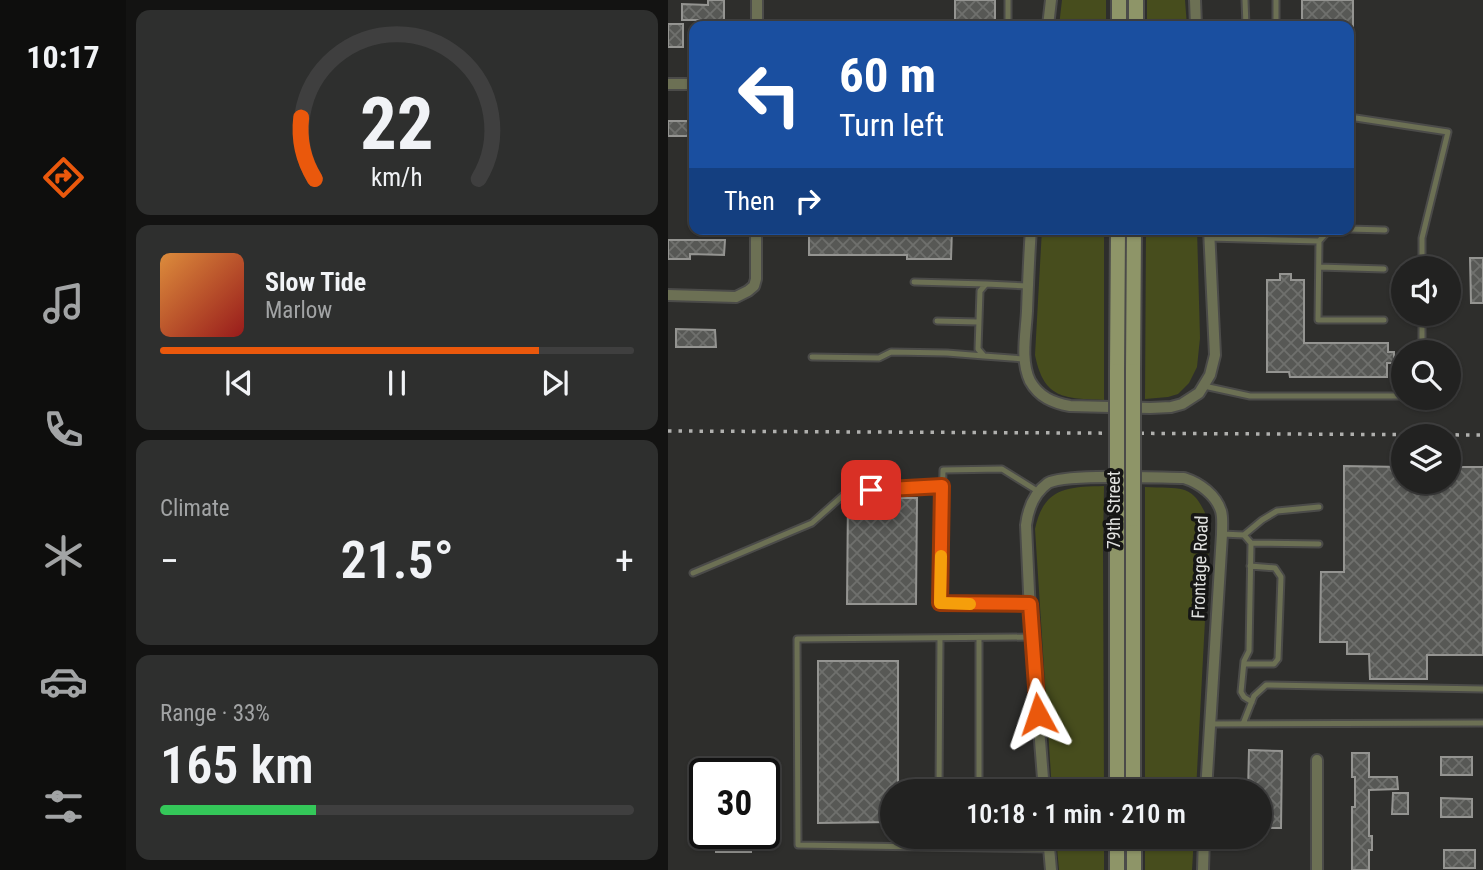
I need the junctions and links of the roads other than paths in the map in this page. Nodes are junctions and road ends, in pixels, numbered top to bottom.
1 (757, 0) edge
2 (1008, 0) edge
3 (1051, 0) edge
4 (1119, 0) edge
5 (1136, 0) edge
6 (1195, 0) edge
7 (1245, 0) edge
8 (1276, 0) edge
9 (757, 21) edge
10 (1008, 21) edge
11 (1049, 21) edge
12 (1119, 21) edge
13 (1136, 21) edge
14 (1196, 21) edge
15 (1246, 21) edge
16 (1276, 21) edge
17 (668, 84) edge
18 (689, 84) edge
19 (1354, 118) edge
20 (1354, 229) edge
21 (1385, 230) dead end
22 (756, 235) edge
23 (1031, 235) edge
24 (1118, 235) edge
25 (1134, 235) edge
26 (1209, 235) edge
27 (1217, 235) edge
28 (1250, 235) edge
29 (1324, 235) edge
30 (1250, 239) junction
31 (1319, 241) junction
32 (1422, 256) edge
33 (1319, 267) junction
34 (1384, 269) dead end
35 (914, 282) dead end
36 (986, 284) junction
37 (1028, 286) junction
38 (668, 295) edge
39 (1384, 320) dead end
40 (938, 321) dead end
41 (978, 322) junction
42 (984, 356) junction
43 (812, 357) dead end
44 (1024, 359) junction
45 (1204, 386) junction
46 (1391, 396) edge
47 (942, 486) junction
48 (1039, 492) junction
49 (1319, 507) dead end
50 (1222, 534) junction
51 (1244, 536) junction
52 (1251, 543) junction
53 (1319, 544) dead end
54 (1250, 566) junction
55 (693, 573) dead end
56 (1030, 604) junction
57 (1032, 637) junction
58 (940, 638) junction
59 (979, 638) junction
60 (1244, 664) junction
61 (1482, 689) edge
62 (1252, 702) junction
63 (1482, 723) edge
64 (1209, 724) junction
65 (1243, 724) junction
66 (1317, 760) dead end
67 (939, 779) edge
68 (979, 779) edge
69 (1043, 779) edge
70 (1117, 779) edge
71 (1134, 779) edge
72 (1207, 779) edge
73 (880, 846) edge
74 (1049, 849) edge
75 (1117, 849) edge
76 (1134, 849) edge
77 (1204, 849) edge
78 (1051, 870) edge
79 (1117, 870) edge
80 (1134, 870) edge
81 (1203, 870) edge
82 (1317, 870) edge

1 - 9 street
2 - 10 lane
3 - 11 street
4 - 12 main road
5 - 13 main road
6 - 14 street
7 - 15 lane
8 - 16 lane
17 - 18 street
19 - 32 lane
20 - 21 lane
22 - 38 street
23 - 37 street
24 - 70 main road, 79th Street, bridge
25 - 71 main road, 79th Street, bridge
26 - 45 street
27 - 30 lane
28 - 30 lane
29 - 31 lane
30 - 31 lane
31 - 33 lane
33 - 34 lane
33 - 39 lane
35 - 36 lane
36 - 37 lane
36 - 41 lane
37 - 44 street
40 - 41 lane
41 - 42 lane
42 - 43 lane
42 - 44 lane
44 - 45 street
45 - 46 lane
47 - 48 lane
47 - 55 lane
47 - 56 lane
48 - 50 street, Frontage Road
48 - 56 street
49 - 51 lane
50 - 51 lane
50 - 64 street, Frontage Road
51 - 52 lane
52 - 53 lane
52 - 54 lane
54 - 60 lane
54 - 60 lane
56 - 57 street
57 - 59 lane
57 - 69 street
58 - 59 lane
58 - 67 lane
58 - 73 lane
59 - 68 lane
60 - 62 lane
61 - 62 lane
62 - 65 lane
63 - 65 lane
64 - 65 lane
64 - 72 street, Frontage Road
66 - 82 street
74 - 78 street
75 - 79 main road
76 - 80 main road
77 - 81 street

